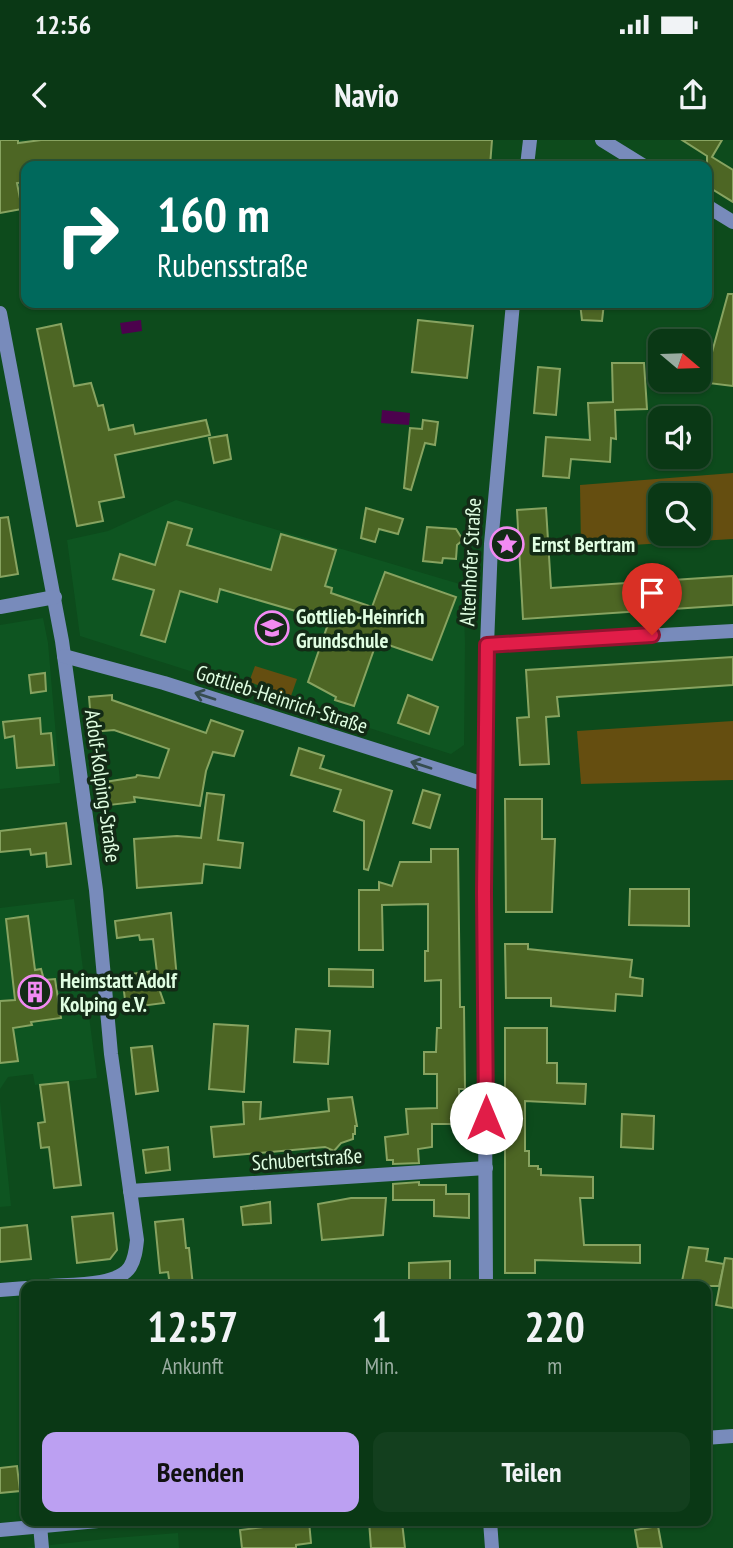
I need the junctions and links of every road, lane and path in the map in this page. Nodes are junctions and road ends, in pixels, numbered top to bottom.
1 (530, 140) edge
2 (602, 140) edge
3 (528, 161) edge
4 (636, 161) edge
5 (712, 209) edge
6 (733, 222) edge
7 (513, 308) edge
8 (0, 313) edge
9 (55, 597) junction
10 (0, 607) edge
11 (733, 631) edge
12 (487, 645) junction
13 (64, 656) junction
14 (487, 785) junction
15 (486, 1168) junction
16 (130, 1191) junction
17 (110, 1281) edge
18 (486, 1281) edge
19 (21, 1288) edge
20 (0, 1290) edge
21 (733, 1436) edge
22 (711, 1438) edge
23 (32, 1526) edge
24 (40, 1526) edge
25 (490, 1526) edge
26 (0, 1530) edge
27 (42, 1548) edge
28 (492, 1548) edge

1 - 3 street
2 - 4 street
5 - 6 street
7 - 12 street, Altenhofer Straße
8 - 9 street, Adolf-Kolping-Straße
9 - 10 street
9 - 13 street, Adolf-Kolping-Straße
11 - 12 street
12 - 14 street, Altenhofer Straße
14 -> 13 street, Gottlieb-Heinrich-Straße
13 - 16 street, Adolf-Kolping-Straße
14 - 15 street, Altenhofer Straße
15 - 16 street, Schubertstraße
15 - 18 street, Altenhofer Straße
16 - 17 street, Adolf-Kolping-Straße
19 - 20 street
21 - 22 street
23 - 26 street
24 - 27 street
25 - 28 street

